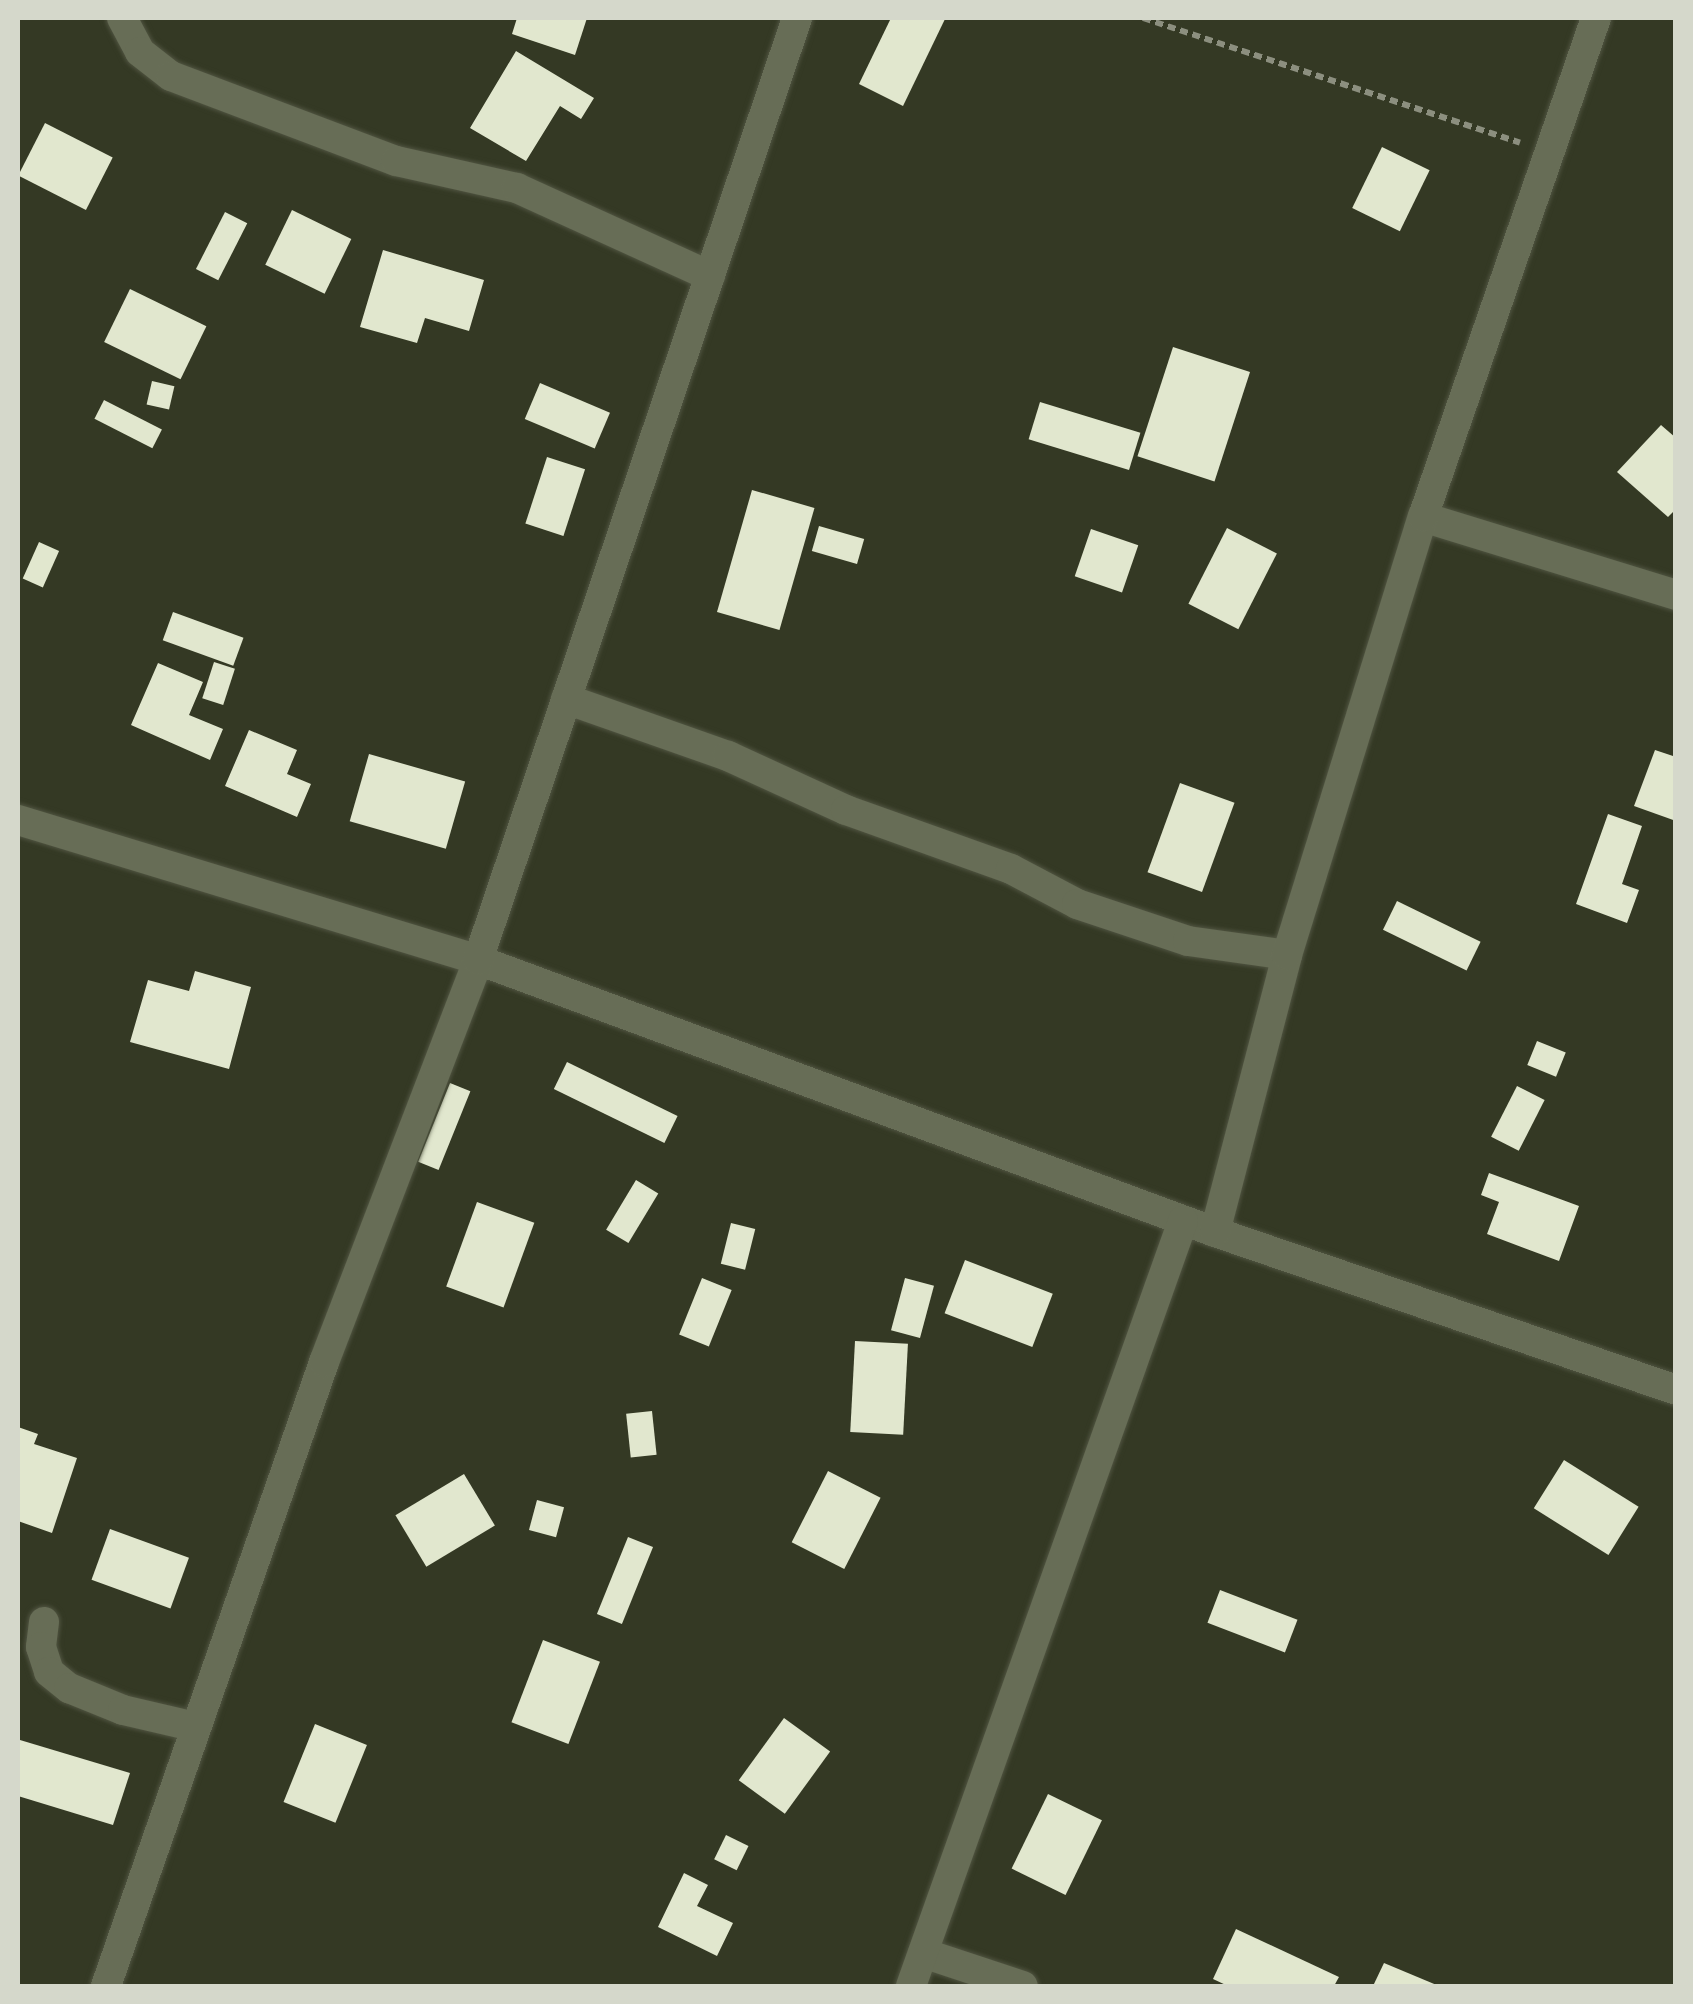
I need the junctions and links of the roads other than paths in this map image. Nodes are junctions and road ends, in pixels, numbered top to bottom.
1 (122, 18) edge
2 (797, 18) edge
3 (1596, 18) edge
4 (710, 276) junction
5 (1423, 517) junction
6 (1676, 594) edge
7 (566, 699) junction
8 (18, 820) edge
9 (1287, 955) junction
10 (478, 960) junction
11 (1183, 1221) junction
12 (1214, 1232) junction
13 (1676, 1390) edge
14 (44, 1622) dead end
15 (196, 1726) junction
16 (924, 1953) junction
17 (106, 1986) edge
18 (911, 1986) edge
19 (1023, 1986) edge

1 - 4 street
2 - 4 street
3 - 5 street
4 - 7 street
5 - 6 street
5 - 9 street
7 - 9 street
7 - 10 street
8 - 10 street
9 - 12 street
10 - 11 street
10 - 15 street
11 - 12 street
11 - 16 street
12 - 13 street
14 - 15 street
15 - 17 street
16 - 18 street
16 - 19 street

